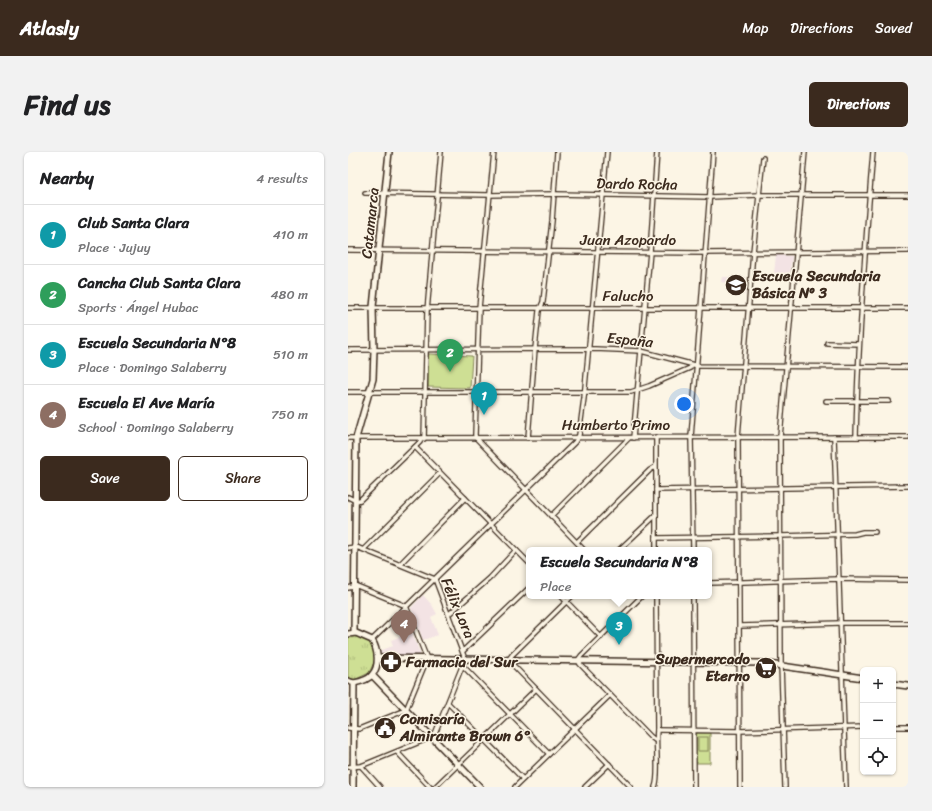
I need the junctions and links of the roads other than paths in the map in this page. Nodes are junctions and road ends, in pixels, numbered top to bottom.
1 (389, 152) edge
2 (441, 152) edge
3 (494, 152) edge
4 (557, 152) edge
5 (607, 152) edge
6 (657, 152) edge
7 (713, 152) edge
8 (805, 152) edge
9 (873, 152) edge
10 (763, 158) dead end
11 (365, 193) dead end
12 (386, 194) junction
13 (554, 194) junction
14 (437, 195) junction
15 (490, 195) junction
16 (602, 195) junction
17 (758, 195) junction
18 (801, 195) junction
19 (870, 195) junction
20 (908, 195) edge
21 (654, 196) junction
22 (710, 197) junction
23 (348, 250) edge
24 (379, 250) junction
25 (432, 251) junction
26 (484, 251) junction
27 (549, 251) junction
28 (908, 251) edge
29 (597, 252) junction
30 (650, 252) junction
31 (753, 252) junction
32 (797, 252) junction
33 (864, 252) junction
34 (705, 253) junction
35 (348, 308) edge
36 (373, 308) junction
37 (427, 308) junction
38 (479, 308) junction
39 (541, 308) junction
40 (592, 308) junction
41 (645, 308) junction
42 (701, 308) junction
43 (748, 308) junction
44 (792, 308) junction
45 (908, 308) edge
46 (861, 309) junction
47 (827, 343) dead end
48 (859, 344) junction
49 (426, 349) junction
50 (588, 349) junction
51 (348, 350) edge
52 (374, 350) junction
53 (477, 350) junction
54 (534, 350) junction
55 (641, 351) junction
56 (694, 366) junction
57 (743, 366) junction
58 (786, 366) junction
59 (858, 366) junction
60 (908, 367) edge
61 (637, 391) junction
62 (348, 392) edge
63 (370, 392) junction
64 (426, 392) junction
65 (476, 392) junction
66 (531, 392) junction
67 (584, 392) junction
68 (826, 401) dead end
69 (856, 401) junction
70 (889, 401) dead end
71 (656, 437) junction
72 (691, 437) junction
73 (738, 437) junction
74 (780, 437) junction
75 (834, 437) junction
76 (856, 437) junction
77 (348, 438) edge
78 (356, 438) junction
79 (476, 438) junction
80 (528, 438) junction
81 (578, 438) junction
82 (631, 438) junction
83 (908, 438) edge
84 (423, 439) junction
85 (415, 447) junction
86 (656, 467) junction
87 (440, 473) junction
88 (908, 486) edge
89 (835, 487) junction
90 (780, 488) junction
91 (738, 489) junction
92 (527, 490) junction
93 (656, 490) junction
94 (692, 490) junction
95 (348, 497) edge
96 (465, 498) junction
97 (356, 502) junction
98 (656, 514) junction
99 (551, 516) junction
100 (491, 525) junction
101 (875, 532) dead end
102 (837, 534) junction
103 (780, 536) junction
104 (739, 537) junction
105 (656, 538) junction
106 (692, 538) junction
107 (576, 542) junction
108 (355, 547) junction
109 (581, 547) edge
110 (622, 547) edge
111 (656, 547) edge
112 (693, 547) edge
113 (348, 548) edge
114 (364, 550) junction
115 (516, 550) junction
116 (526, 560) edge
117 (400, 564) junction
118 (435, 579) junction
119 (839, 579) junction
120 (780, 580) junction
121 (908, 580) edge
122 (712, 582) edge
123 (739, 582) junction
124 (355, 586) junction
125 (348, 588) edge
126 (526, 591) edge
127 (564, 599) edge
128 (569, 599) edge
129 (639, 599) edge
130 (656, 599) edge
131 (693, 599) edge
132 (566, 602) junction
133 (406, 606) junction
134 (449, 614) junction
135 (840, 623) junction
136 (908, 623) edge
137 (781, 625) junction
138 (740, 626) junction
139 (354, 632) junction
140 (348, 634) edge
141 (601, 636) junction
142 (372, 640) junction
143 (463, 651) junction
144 (378, 658) junction
145 (427, 659) junction
146 (466, 659) junction
147 (509, 659) junction
148 (578, 660) junction
149 (656, 662) junction
150 (694, 662) junction
151 (740, 662) junction
152 (781, 665) junction
153 (463, 666) junction
154 (372, 675) junction
155 (842, 675) junction
156 (860, 678) edge
157 (348, 681) edge
158 (354, 683) junction
159 (896, 684) edge
160 (908, 686) edge
161 (536, 689) junction
162 (610, 695) junction
163 (448, 703) junction
164 (406, 710) junction
165 (510, 714) junction
166 (896, 727) edge
167 (908, 727) edge
168 (348, 728) edge
169 (844, 728) junction
170 (860, 728) edge
171 (354, 729) junction
172 (575, 729) junction
173 (784, 729) junction
174 (656, 730) junction
175 (694, 731) junction
176 (740, 731) junction
177 (432, 738) junction
178 (484, 739) junction
179 (656, 740) junction
180 (397, 752) junction
181 (549, 754) junction
182 (459, 764) junction
183 (609, 764) junction
184 (361, 766) junction
185 (351, 767) edge
186 (523, 779) junction
187 (353, 787) edge
188 (380, 787) edge
189 (430, 787) edge
190 (435, 787) edge
191 (480, 787) edge
192 (515, 787) edge
193 (585, 787) edge
194 (631, 787) edge
195 (655, 787) edge
196 (694, 787) edge
197 (740, 787) edge
198 (785, 787) edge
199 (846, 787) edge

1 - 12 street, Catamarca
2 - 14 street
3 - 15 street
4 - 13 street
5 - 16 street
6 - 21 street
7 - 22 street
8 - 18 street
9 - 19 street
10 - 17 street
11 - 12 street, Dardo Rocha
12 - 14 street, Dardo Rocha
12 - 24 street, Catamarca
13 - 15 street, Dardo Rocha
13 - 16 street, Dardo Rocha
13 - 27 street
14 - 15 street, Dardo Rocha
14 - 25 street
15 - 26 street
16 - 21 street, Dardo Rocha
16 - 29 street
17 - 18 street, Dardo Rocha
17 - 22 street, Dardo Rocha
17 - 31 street
18 - 19 street, Dardo Rocha
18 - 32 street
19 - 20 street, Dardo Rocha
19 - 33 street
21 - 22 street, Dardo Rocha
21 - 30 street
22 - 34 street
23 - 24 street, Juan Azopardo
24 - 25 street, Juan Azopardo
24 - 36 street, Catamarca
25 - 26 street, Juan Azopardo
25 - 37 street
26 - 27 street, Juan Azopardo
26 - 38 street
27 - 29 street, Juan Azopardo
27 - 39 street
28 - 33 street, Juan Azopardo
29 - 30 street, Juan Azopardo
29 - 40 street
30 - 34 street, Juan Azopardo
30 - 41 street
31 - 32 street, Juan Azopardo
31 - 34 street, Juan Azopardo
31 - 43 street
32 - 33 street, Juan Azopardo
32 - 44 street
33 - 46 street
34 - 42 street
35 - 36 street, Falucho
36 - 37 street, Falucho
36 - 52 street, Catamarca
37 - 38 street, Falucho
37 - 49 street
38 - 39 street, Falucho
38 - 53 street
39 - 40 street, Falucho
39 - 54 street
40 - 41 street, Falucho
40 - 50 street
41 - 42 street, Falucho
41 - 55 street
42 - 43 street, Falucho
42 - 56 street
43 - 44 street, Falucho
43 - 57 street
44 - 46 street, Falucho
44 - 58 street
45 - 46 street, Falucho
46 - 48 street
47 - 48 street
48 - 59 street
49 - 52 street, España
49 - 53 street, España
49 - 64 street
50 - 54 street, España
50 - 55 street, España
50 - 67 street
51 - 52 street, España
52 - 63 street, Catamarca
53 - 54 street, España
53 - 65 street
54 - 66 street
55 - 56 street, España
55 - 61 street
56 - 57 street, España
56 - 61 street
56 - 72 street
57 - 58 street, España
57 - 73 street
58 - 59 street, España
58 - 74 street
59 - 60 street, España
59 - 69 street
61 - 67 street
61 - 82 street
62 - 63 street
63 - 64 street
63 - 78 street, Catamarca
64 - 65 street
64 - 84 street
65 - 66 street
65 - 79 street
66 - 67 street
66 - 80 street
67 - 81 street
68 - 69 street
69 - 70 street
69 - 76 street
71 - 72 street, Humberto Primo
71 - 82 street, Humberto Primo
71 - 86 street
72 - 73 street, Humberto Primo
72 - 94 street
73 - 74 street, Humberto Primo
73 - 91 street
74 - 75 street, Humberto Primo
74 - 90 street
75 - 76 street, Humberto Primo
75 - 89 street
76 - 83 street, Humberto Primo
77 - 78 street, Humberto Primo
78 - 84 street, Humberto Primo
78 - 97 street, Catamarca
79 - 80 street, Humberto Primo
79 - 84 street, Humberto Primo
79 - 92 street
80 - 81 street, Humberto Primo
81 - 82 street, Humberto Primo
81 - 92 street
82 - 99 street
84 - 85 street
85 - 87 street
85 - 97 street
86 - 93 street
86 - 107 street
87 - 96 street
87 - 114 street
88 - 89 street
89 - 90 street
89 - 102 street
90 - 91 street
90 - 103 street
91 - 94 street
91 - 104 street
92 - 99 street
92 - 100 street
93 - 94 street
93 - 98 street
94 - 106 street
95 - 97 street
96 - 100 street
96 - 117 street
97 - 108 street, Catamarca
98 - 105 street
98 - 110 street
99 - 107 street
100 - 115 street
100 - 118 street
101 - 102 street
102 - 103 street
102 - 119 street
103 - 104 street
103 - 120 street
104 - 106 street
104 - 123 street
105 - 106 street
105 - 111 street
106 - 112 street
107 - 109 street
108 - 113 street, Félix Lora
108 - 114 street, Félix Lora
108 - 124 street, Catamarca
114 - 117 street, Félix Lora
115 - 116 street
115 - 134 street
117 - 118 street, Félix Lora
118 - 133 street
118 - 134 street, Félix Lora
119 - 120 street
119 - 121 street
119 - 135 street
120 - 123 street
120 - 137 street
122 - 123 street
123 - 138 street
124 - 125 street
124 - 133 street
124 - 139 street, Catamarca
126 - 143 street
127 - 132 street
128 - 132 street
129 - 141 street
130 - 149 street
131 - 150 street
132 - 141 street
132 - 147 street
133 - 142 street
133 - 145 street
134 - 143 street, Félix Lora
135 - 136 street
135 - 137 street
135 - 155 street
137 - 138 street
137 - 152 street
138 - 151 street
139 - 140 street
139 - 142 street
141 - 148 street
142 - 144 street
143 - 146 street, Félix Lora
144 - 145 street
144 - 154 street
145 - 146 street
145 - 164 street
146 - 147 street
146 - 153 street, Félix Lora
147 - 148 street
147 - 161 street
148 - 149 street
148 - 162 street
149 - 150 street
149 - 174 street
150 - 151 street
150 - 175 street
151 - 152 street
151 - 176 street
152 - 155 street
152 - 173 street
153 - 163 street, Félix Lora
153 - 165 street
154 - 158 street
154 - 164 street
155 - 156 street
155 - 169 street
157 - 158 street
158 - 171 street
159 - 160 street
161 - 165 street
161 - 172 street
162 - 172 street
162 - 179 street
163 - 177 street, Félix Lora
163 - 178 street
164 - 171 street
164 - 177 street
165 - 178 street
165 - 181 street
166 - 167 street
168 - 171 street
169 - 170 street
169 - 173 street
169 - 199 street
171 - 185 street
172 - 181 street
172 - 183 street
173 - 176 street
173 - 198 street
174 - 175 street
174 - 179 street
175 - 176 street
175 - 196 street
176 - 197 street
177 - 180 street
177 - 182 street
178 - 182 street
178 - 186 street
179 - 195 street
180 - 184 street
180 - 189 street
181 - 186 street
182 - 190 street
182 - 191 street
183 - 193 street
183 - 194 street
184 - 185 street
184 - 188 street
185 - 187 street
186 - 192 street

